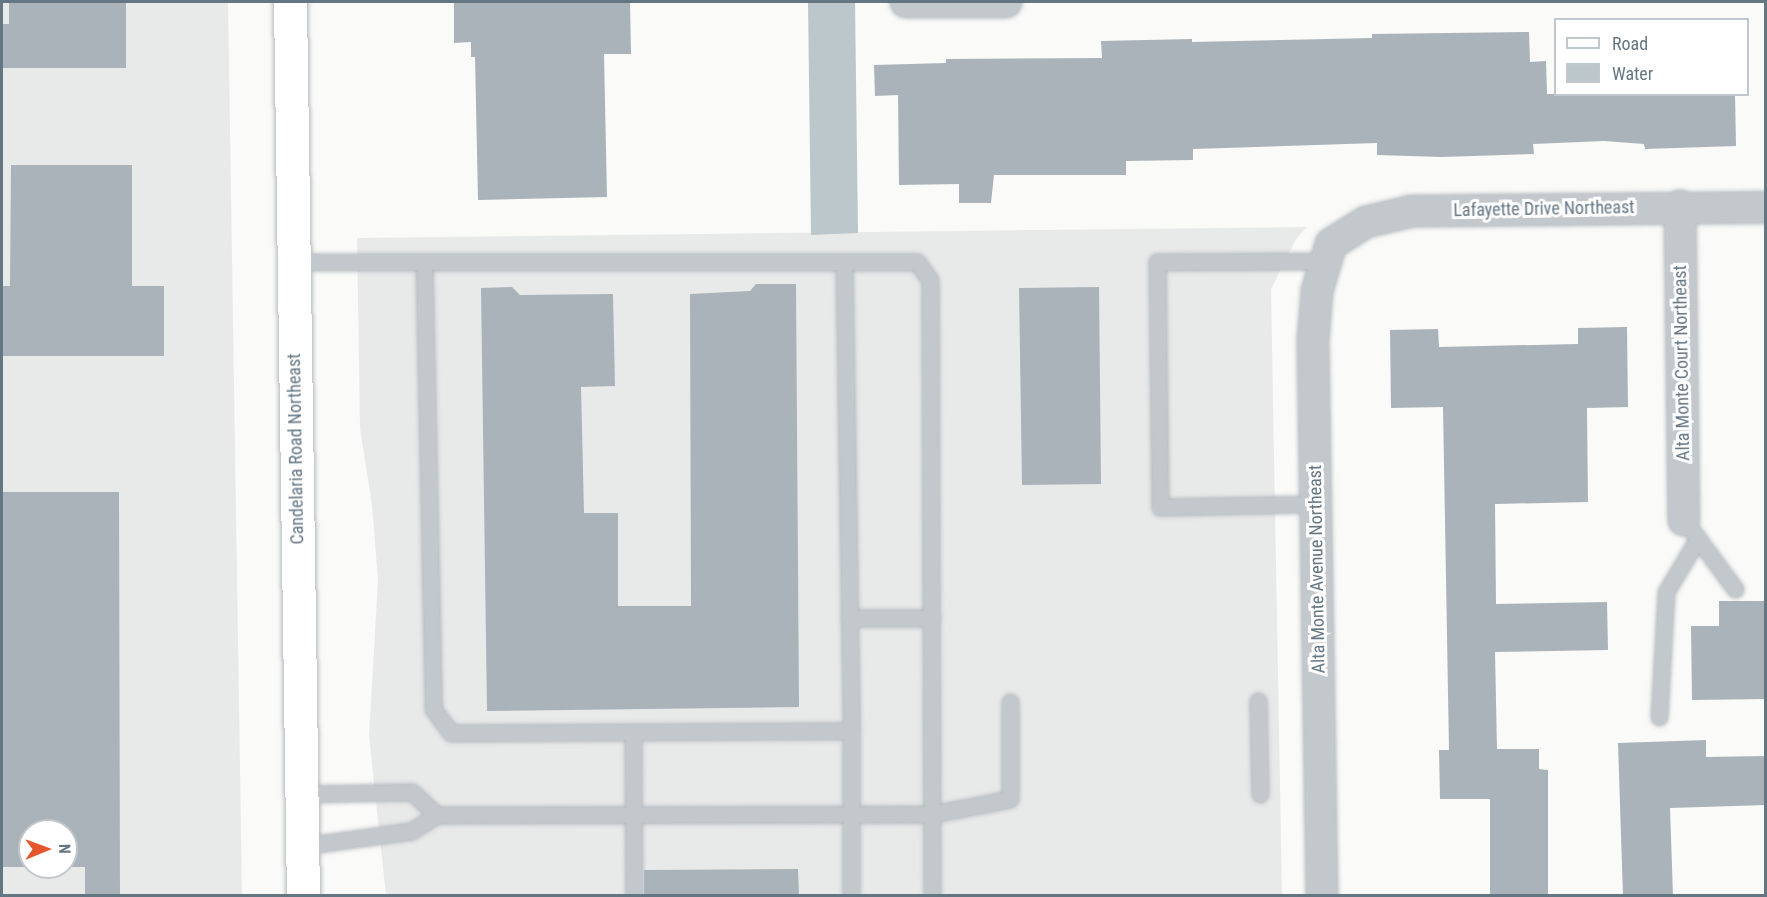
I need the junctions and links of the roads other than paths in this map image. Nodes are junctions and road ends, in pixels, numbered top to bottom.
1 (290, 2) edge
2 (906, 2) edge
3 (1006, 2) edge
4 (1680, 206) junction
5 (1766, 207) edge
6 (1328, 253) junction
7 (294, 262) junction
8 (424, 262) junction
9 (844, 262) junction
10 (1316, 504) junction
11 (1691, 529) junction
12 (1735, 589) dead end
13 (849, 618) junction
14 (932, 618) junction
15 (1258, 701) dead end
16 (1010, 702) dead end
17 (1659, 717) dead end
18 (633, 732) junction
19 (851, 732) junction
20 (302, 794) junction
21 (1260, 794) dead end
22 (933, 814) junction
23 (437, 815) junction
24 (632, 815) junction
25 (851, 815) junction
26 (303, 846) junction
27 (303, 896) edge
28 (634, 896) edge
29 (851, 896) edge
30 (932, 896) edge
31 (1322, 896) edge

1 - 7 main road, Candelaria Road Northeast
2 - 3 street
4 - 5 street, Lafayette Drive Northeast
4 - 6 street, Lafayette Drive Northeast
4 - 11 street, Alta Monte Court Northeast
6 - 10 street, Alta Monte Avenue Northeast
6 - 10 lane
7 - 8 lane
7 - 20 main road, Candelaria Road Northeast
8 - 9 lane
8 - 18 lane
9 - 13 lane
9 - 14 lane
10 - 31 street, Alta Monte Avenue Northeast
11 - 12 lane
11 - 17 lane
13 - 14 lane
13 - 19 lane
14 - 22 lane
15 - 21 lane
16 - 22 lane
18 - 19 lane
18 - 24 lane
19 - 25 lane
20 - 23 lane
20 - 26 main road, Candelaria Road Northeast
22 - 25 lane
22 - 30 lane
23 - 24 lane
23 - 26 lane
24 - 25 lane
24 - 28 lane
25 - 29 lane
26 - 27 main road, Candelaria Road Northeast

